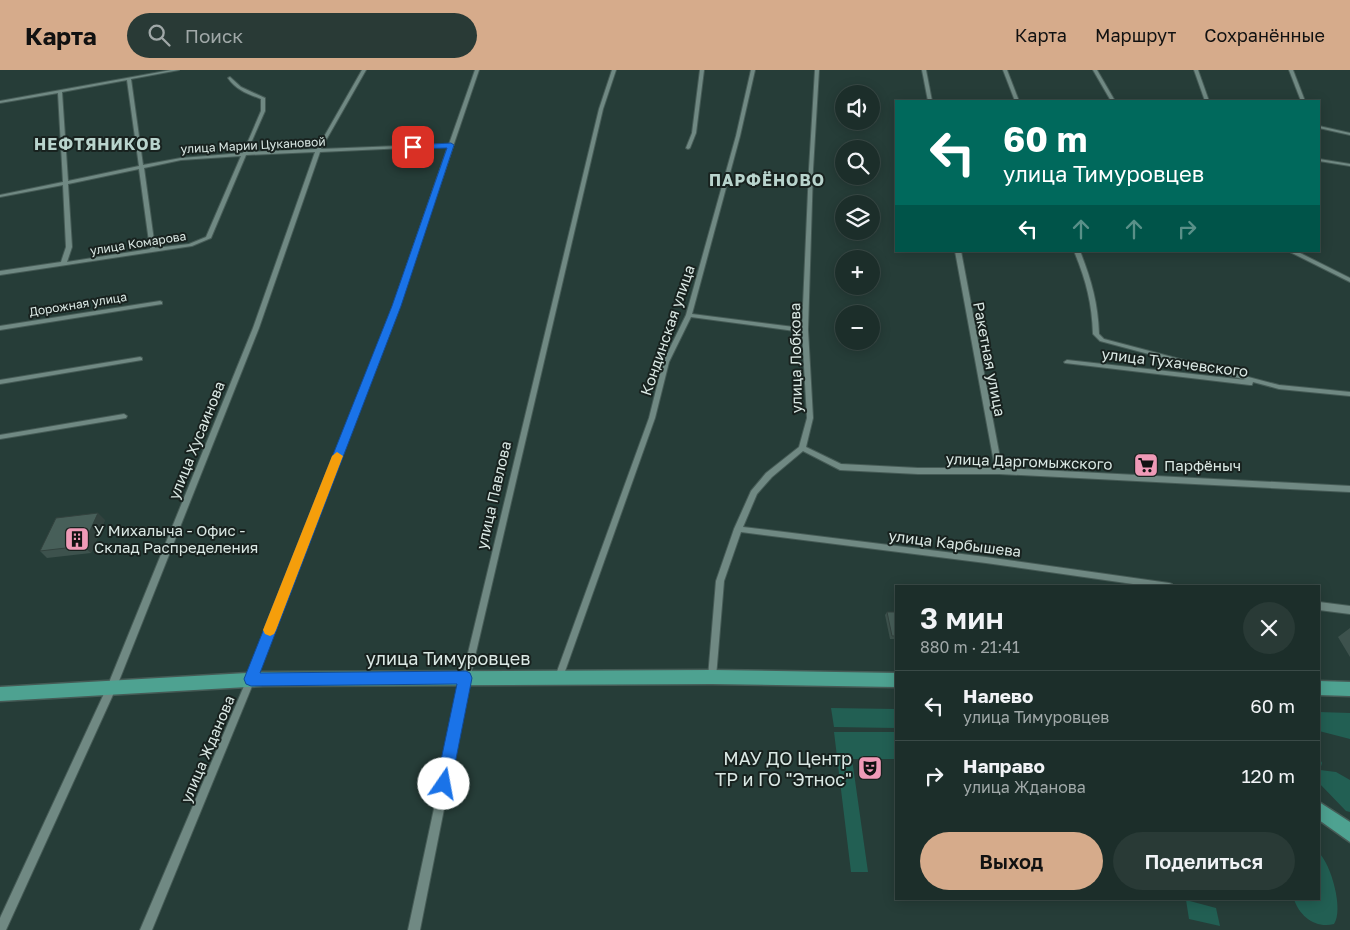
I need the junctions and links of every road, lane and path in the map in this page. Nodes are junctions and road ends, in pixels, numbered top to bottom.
1 (177, 70) edge
2 (364, 70) edge
3 (477, 70) edge
4 (614, 70) edge
5 (702, 70) edge
6 (753, 70) edge
7 (817, 70) edge
8 (924, 70) edge
9 (1005, 70) edge
10 (1095, 70) edge
11 (1196, 70) edge
12 (1291, 70) edge
13 (129, 78) junction
14 (230, 78) dead end
15 (60, 91) junction
16 (930, 100) edge
17 (1017, 100) edge
18 (1112, 100) edge
19 (1207, 100) edge
20 (1303, 100) edge
21 (0, 102) edge
22 (1320, 127) edge
23 (1350, 134) edge
24 (451, 145) junction
25 (688, 148) dead end
26 (318, 150) junction
27 (244, 154) junction
28 (1320, 160) edge
29 (1350, 165) edge
30 (142, 166) junction
31 (67, 181) junction
32 (0, 196) edge
33 (153, 251) junction
34 (958, 252) edge
35 (1076, 252) edge
36 (1293, 252) edge
37 (63, 264) junction
38 (0, 274) edge
39 (1350, 280) edge
40 (160, 303) dead end
41 (688, 315) junction
42 (0, 328) edge
43 (805, 330) junction
44 (140, 359) dead end
45 (1067, 362) dead end
46 (0, 382) edge
47 (1279, 387) junction
48 (1350, 394) edge
49 (124, 416) dead end
50 (0, 437) edge
51 (802, 448) junction
52 (998, 471) junction
53 (1350, 489) edge
54 (738, 529) junction
55 (1162, 585) edge
56 (1320, 606) edge
57 (1350, 610) edge
58 (559, 677) junction
59 (712, 677) junction
60 (466, 678) junction
61 (251, 679) junction
62 (895, 680) edge
63 (112, 686) junction
64 (1320, 688) edge
65 (1350, 689) edge
66 (0, 694) edge
67 (1320, 811) edge
68 (1350, 833) edge
69 (0, 930) edge
70 (146, 930) edge
71 (414, 930) edge

1 - 13 street
2 - 26 street, улица Хусаинова
3 - 24 street, улица Жданова
4 - 60 street, улица Павлова
5 - 25 street
6 - 41 street, Кондинская улица
7 - 43 street, улица Лобкова
8 - 16 street
9 - 17 street
10 - 18 street
11 - 19 street
12 - 20 street
13 - 15 street
13 - 30 street
14 - 27 street, улица Комарова
15 - 21 street
15 - 31 street
22 - 23 street
24 - 26 street, улица Марии Цукановой
24 - 61 street, улица Жданова
26 - 27 street, улица Марии Цукановой
26 - 63 street, улица Хусаинова
27 - 30 street, улица Марии Цукановой
27 - 33 street, улица Комарова
28 - 29 street
30 - 31 street, улица Марии Цукановой
30 - 33 street
31 - 32 street, улица Марии Цукановой
31 - 37 street
33 - 37 street, улица Комарова
34 - 52 street, Ракетная улица
35 - 47 street, улица Тухачевского
36 - 39 street
37 - 38 street, улица Комарова
40 - 42 street, Дорожная улица
41 - 43 street
41 - 58 street, Кондинская улица
43 - 51 street, улица Лобкова
44 - 46 street
45 - 47 street, улица Тухачевского
47 - 48 street, улица Тухачевского
49 - 50 street
51 - 52 street, улица Даргомыжского
51 - 54 street
52 - 53 street, улица Даргомыжского
54 - 55 street, улица Карбышева
54 - 59 street
56 - 57 street
58 - 59 main road, улица Тимуровцев
58 - 60 main road, улица Тимуровцев
59 - 62 main road, улица Тимуровцев
60 - 61 main road, улица Тимуровцев
60 - 71 street, улица Павлова
61 - 63 main road, улица Тимуровцев
61 - 70 street, улица Жданова
63 - 66 main road, улица Тимуровцев
63 - 69 street, улица Хусаинова
64 - 65 main road
67 - 68 main road

